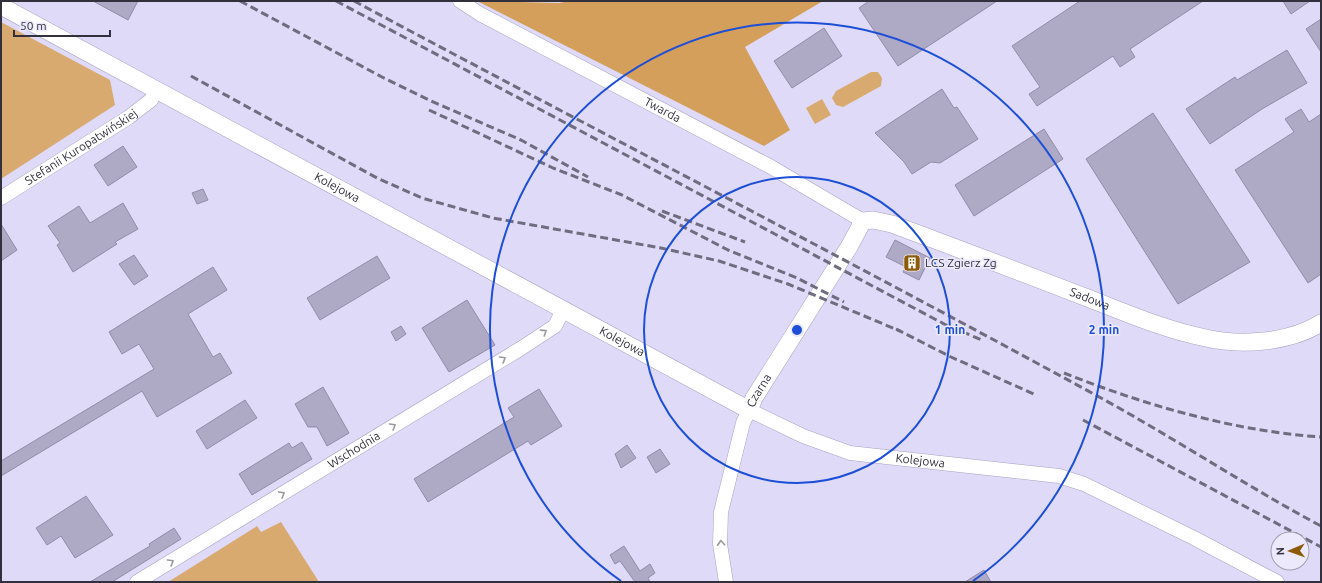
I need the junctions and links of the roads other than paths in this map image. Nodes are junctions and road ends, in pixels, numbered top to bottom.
1 (460, 1) edge
2 (1, 6) edge
3 (156, 91) junction
4 (1, 198) edge
5 (863, 221) junction
6 (563, 310) junction
7 (1321, 323) edge
8 (749, 410) junction
9 (137, 582) edge
10 (726, 582) edge
11 (1277, 582) edge

1 - 5 street, Twarda
2 - 3 street, Kolejowa
3 - 4 street, Stefanii Kuropatwińskiej
3 - 6 street, Kolejowa
5 - 7 street, Sadowa
5 - 8 street, Czarna
6 - 8 street, Kolejowa
9 -> 6 street, Wschodnia
10 -> 8 street, Czarna
8 - 11 street, Kolejowa

